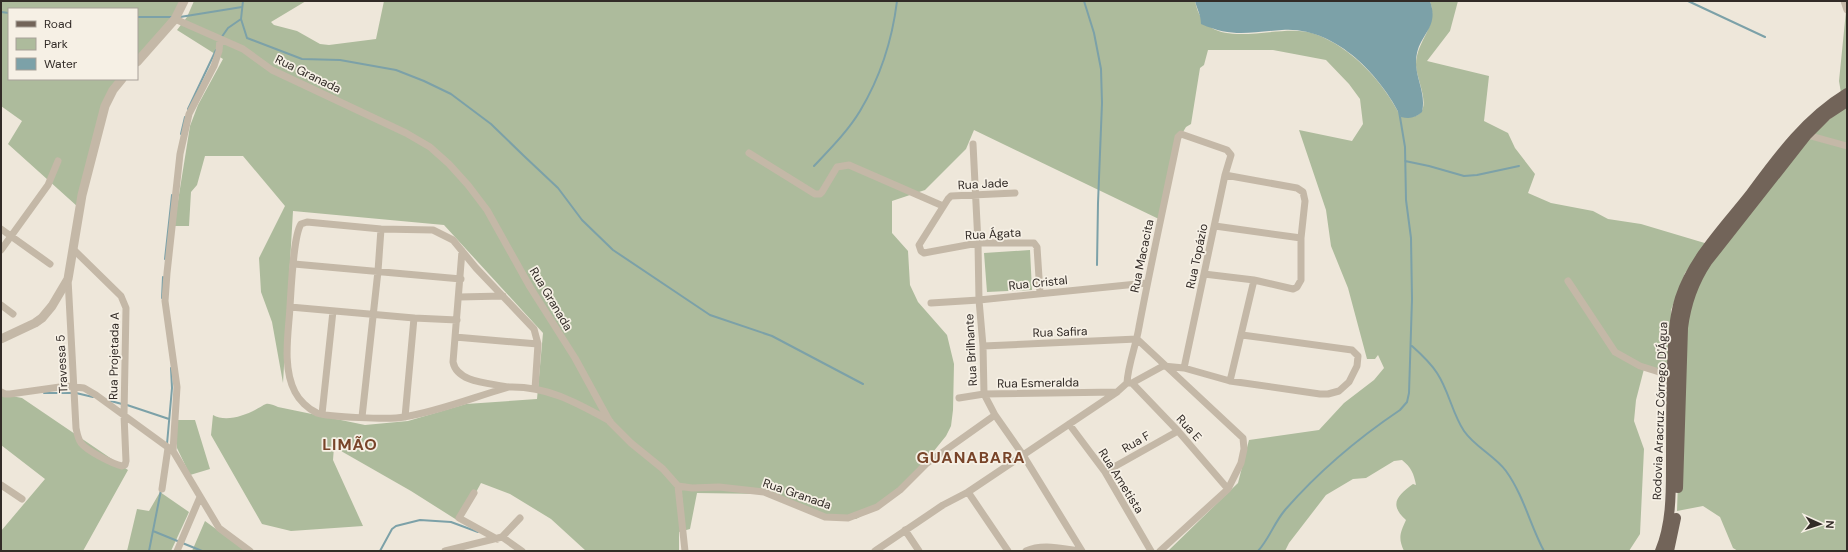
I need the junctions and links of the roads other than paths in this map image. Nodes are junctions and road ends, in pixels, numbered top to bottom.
1 (184, 1) edge
2 (1844, 1) edge
3 (1847, 10) edge
4 (175, 20) junction
5 (220, 39) junction
6 (138, 61) edge
7 (121, 80) edge
8 (1847, 93) edge
9 (1847, 102) edge
10 (1181, 134) joint
11 (1807, 135) junction
12 (973, 144) dead end
13 (1847, 146) edge
14 (750, 152) dead end
15 (58, 161) dead end
16 (1225, 175) junction
17 (1015, 194) dead end
18 (975, 196) junction
19 (943, 206) junction
20 (1215, 226) junction
21 (1, 229) edge
22 (381, 229) junction
23 (11, 236) junction
24 (1301, 238) junction
25 (978, 243) junction
26 (73, 249) junction
27 (1, 250) edge
28 (462, 252) junction
29 (50, 264) dead end
30 (294, 264) junction
31 (378, 271) junction
32 (1204, 274) junction
33 (68, 279) junction
34 (461, 279) junction
35 (1254, 280) junction
36 (1568, 282) dead end
37 (1147, 283) junction
38 (1040, 293) junction
39 (503, 296) junction
40 (460, 297) junction
41 (979, 300) junction
42 (930, 303) dead end
43 (1, 305) edge
44 (290, 307) junction
45 (333, 311) junction
46 (14, 314) dead end
47 (374, 314) junction
48 (414, 318) junction
49 (457, 320) junction
50 (1242, 335) junction
51 (456, 337) junction
52 (1, 339) edge
53 (1137, 339) junction
54 (538, 344) junction
55 (983, 346) junction
56 (1163, 366) junction
57 (1184, 368) junction
58 (1672, 376) junction
59 (1230, 381) junction
60 (1130, 383) junction
61 (74, 386) junction
62 (509, 387) junction
63 (535, 388) junction
64 (1, 392) edge
65 (1117, 392) junction
66 (984, 394) junction
67 (959, 398) dead end
68 (322, 414) junction
69 (124, 415) junction
70 (995, 415) junction
71 (362, 417) junction
72 (405, 417) junction
73 (610, 422) junction
74 (1069, 424) junction
75 (1178, 431) junction
76 (171, 449) junction
77 (1024, 455) junction
78 (126, 461) joint
79 (1105, 472) junction
80 (1, 485) edge
81 (678, 486) junction
82 (162, 489) dead end
83 (1228, 489) junction
84 (968, 492) junction
85 (474, 493) dead end
86 (200, 497) junction
87 (22, 499) dead end
88 (520, 518) dead end
89 (905, 530) junction
90 (500, 538) junction
91 (457, 550) edge
92 (177, 551) edge
93 (250, 551) edge
94 (445, 551) edge
95 (522, 551) edge
96 (685, 551) edge
97 (876, 551) edge
98 (919, 551) edge
99 (1008, 551) edge
100 (1026, 551) edge
101 (1082, 551) edge
102 (1151, 551) edge
103 (1160, 551) edge
104 (1660, 551) edge
105 (1669, 551) edge

1 - 4 street
2 - 3 street
4 - 5 street, Rua Granada
4 - 6 street
5 - 73 street, Rua Granada
5 - 76 street
7 - 26 street
8 - 58 main road, Rodovia Aracruz Córrego D'Água
9 - 11 main road, Rodovia Aracruz Córrego D'Água
10 - 16 street, Rua Topázio
10 - 37 street, Rua Macacita
11 - 13 street
11 - 105 main road, Rodovia Aracruz Córrego D'Água
12 - 18 street, Rua Brilhante
14 - 19 street
15 - 23 street
16 - 20 street, Rua Topázio
16 - 24 street
17 - 18 street, Rua Jade
18 - 19 street, Rua Jade
18 - 25 street, Rua Brilhante
19 - 25 street, Rua Ágata
20 - 24 street
20 - 32 street, Rua Topázio
21 - 23 street
22 - 28 street
22 - 30 street
22 - 31 street
23 - 27 street
23 - 29 street
24 - 35 street
25 - 38 street, Rua Ágata
25 - 41 street, Rua Brilhante
26 - 33 street
26 - 69 street, Rua Projetada A
28 - 34 street
28 - 39 street
30 - 31 street
30 - 44 street
31 - 34 street
31 - 47 street
32 - 35 street
32 - 57 street, Rua Topázio
33 - 52 street
33 - 61 street, Travessa 5
34 - 40 street
35 - 50 street
36 - 58 street
37 - 38 street, Rua Cristal
37 - 53 street, Rua Macacita
38 - 41 street, Rua Cristal
39 - 40 street
39 - 54 street
40 - 49 street
41 - 42 street, Rua Cristal
41 - 55 street, Rua Brilhante
43 - 46 street
44 - 45 street
44 - 68 street
45 - 47 street
45 - 68 street
47 - 48 street
47 - 71 street
48 - 49 street
48 - 72 street
49 - 51 street
50 - 59 street
50 - 59 street
51 - 54 street
51 - 62 street
53 - 55 street, Rua Safira
53 - 56 street
53 - 60 street, Rua Macacita
54 - 63 street
55 - 66 street, Rua Brilhante
56 - 57 street
56 - 60 street
56 - 83 street
57 - 59 street
58 - 104 main road, Rodovia Aracruz Córrego D'Água
60 - 65 street
60 - 75 street, Rua E
61 - 64 street
61 - 69 street
61 - 78 street, Travessa 5
62 - 63 street
62 - 72 street
63 - 73 street
65 - 66 street, Rua Esmeralda
65 - 74 street
66 - 67 street, Rua Esmeralda
66 - 70 street, Rua Brilhante
68 - 71 street
69 - 76 street
69 - 78 street, Rua Projetada A
70 - 77 street, Rua Brilhante
70 - 81 street, Rua Granada
71 - 72 street
73 - 81 street, Rua Granada
74 - 77 street
74 - 79 street, Rua Ametista
75 - 79 street, Rua F
75 - 83 street, Rua E
76 - 82 street
76 - 86 street
77 - 84 street
77 - 101 street, Rua Brilhante
79 - 102 street, Rua Ametista
80 - 87 street
81 - 96 street
83 - 103 street
84 - 89 street
84 - 99 street
85 - 90 street
86 - 92 street
86 - 93 street
88 - 90 street
89 - 97 street
89 - 98 street
90 - 91 street
90 - 95 street
91 - 94 street
100 - 101 street

